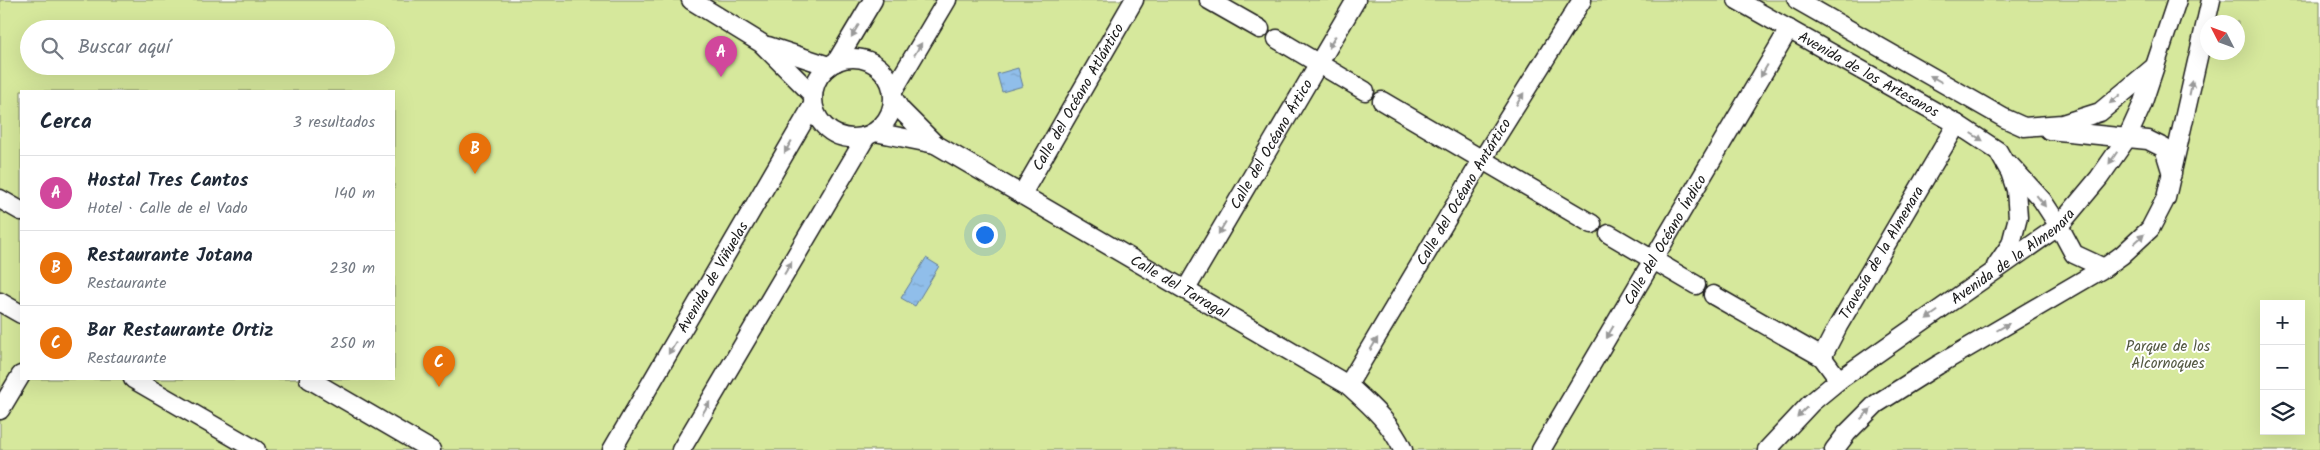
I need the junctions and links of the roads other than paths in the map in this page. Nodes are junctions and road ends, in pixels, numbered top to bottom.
1 (691, 0) edge
2 (873, 0) edge
3 (947, 0) edge
4 (1134, 0) edge
5 (1209, 0) edge
6 (1356, 0) edge
7 (1582, 0) edge
8 (1737, 0) edge
9 (1797, 0) edge
10 (2177, 0) edge
11 (2211, 0) edge
12 (1260, 29) dead end
13 (1789, 29) junction
14 (1277, 40) dead end
15 (761, 43) junction
16 (833, 64) junction
17 (1319, 64) junction
18 (2153, 68) junction
19 (1364, 91) dead end
20 (894, 95) junction
21 (813, 100) junction
22 (1382, 100) dead end
23 (1957, 124) junction
24 (2024, 127) junction
25 (870, 134) junction
26 (2127, 138) junction
27 (935, 144) junction
28 (1998, 151) junction
29 (1482, 160) junction
30 (2172, 174) junction
31 (1022, 194) junction
32 (0, 199) edge
33 (20, 210) edge
34 (1592, 224) dead end
35 (2059, 226) junction
36 (1609, 234) dead end
37 (1653, 260) junction
38 (2104, 268) junction
39 (1987, 278) junction
40 (1696, 285) dead end
41 (1186, 289) junction
42 (1713, 295) dead end
43 (0, 302) edge
44 (20, 313) edge
45 (1822, 357) junction
46 (20, 377) edge
47 (135, 380) edge
48 (311, 380) edge
49 (1839, 380) junction
50 (1348, 385) junction
51 (0, 410) edge
52 (426, 449) edge
53 (256, 450) edge
54 (612, 450) edge
55 (681, 450) edge
56 (1403, 450) edge
57 (1541, 450) edge
58 (1767, 450) edge
59 (1834, 450) edge

1 - 15 street
2 -> 16 street
20 -> 3 street
4 - 31 street, Calle del Océano Atlántico
5 - 12 street
6 -> 17 street, Calle del Océano Ártico
29 -> 7 street, Calle del Océano Antártico
8 - 13 street, Avenida de los Artesanos
24 -> 9 street, Avenida de los Artesanos
10 - 18 street, Avenida de la Almenara
30 -> 11 street
13 - 23 street, Avenida de los Artesanos
13 -> 37 street, Calle del Océano Índico
14 - 17 street
15 - 16 street
15 - 21 street
16 - 20 street
16 - 21 street
17 - 19 street
17 -> 41 street, Calle del Océano Ártico
18 -> 24 street, Avenida de los Artesanos
18 - 26 street, Avenida de la Almenara
20 - 25 street
20 - 27 street, Calle del Tarragal
21 - 25 street
21 -> 54 street, Avenida de Viñuelas
22 - 29 street
23 -> 28 street, Avenida de los Artesanos
23 - 45 street, Travesía de la Almenara
24 - 26 street, Avenida de los Artesanos
25 - 27 street, Calle del Tarragal
55 -> 25 street
26 - 30 street, Avenida de los Artesanos
26 -> 35 street, Avenida de la Almenara
27 - 31 street, Calle del Tarragal
28 -> 35 street, Avenida de los Artesanos
28 - 39 street, Avenida de los Artesanos
29 - 34 street
50 -> 29 street, Calle del Océano Antártico
38 -> 30 street
31 - 41 street, Calle del Tarragal
32 - 33 street
35 - 38 street, Avenida de los Artesanos
35 - 39 street, Avenida de la Almenara
36 - 37 street
37 - 40 street
37 -> 57 street, Calle del Océano Índico
59 -> 38 street
39 -> 49 street, Avenida de la Almenara
41 - 50 street, Calle del Tarragal
42 - 45 street
43 - 44 street
45 - 49 street
46 - 51 street
47 - 53 street
48 - 52 street
49 -> 58 street, Avenida de la Almenara
50 - 56 street, Calle del Tarragal

